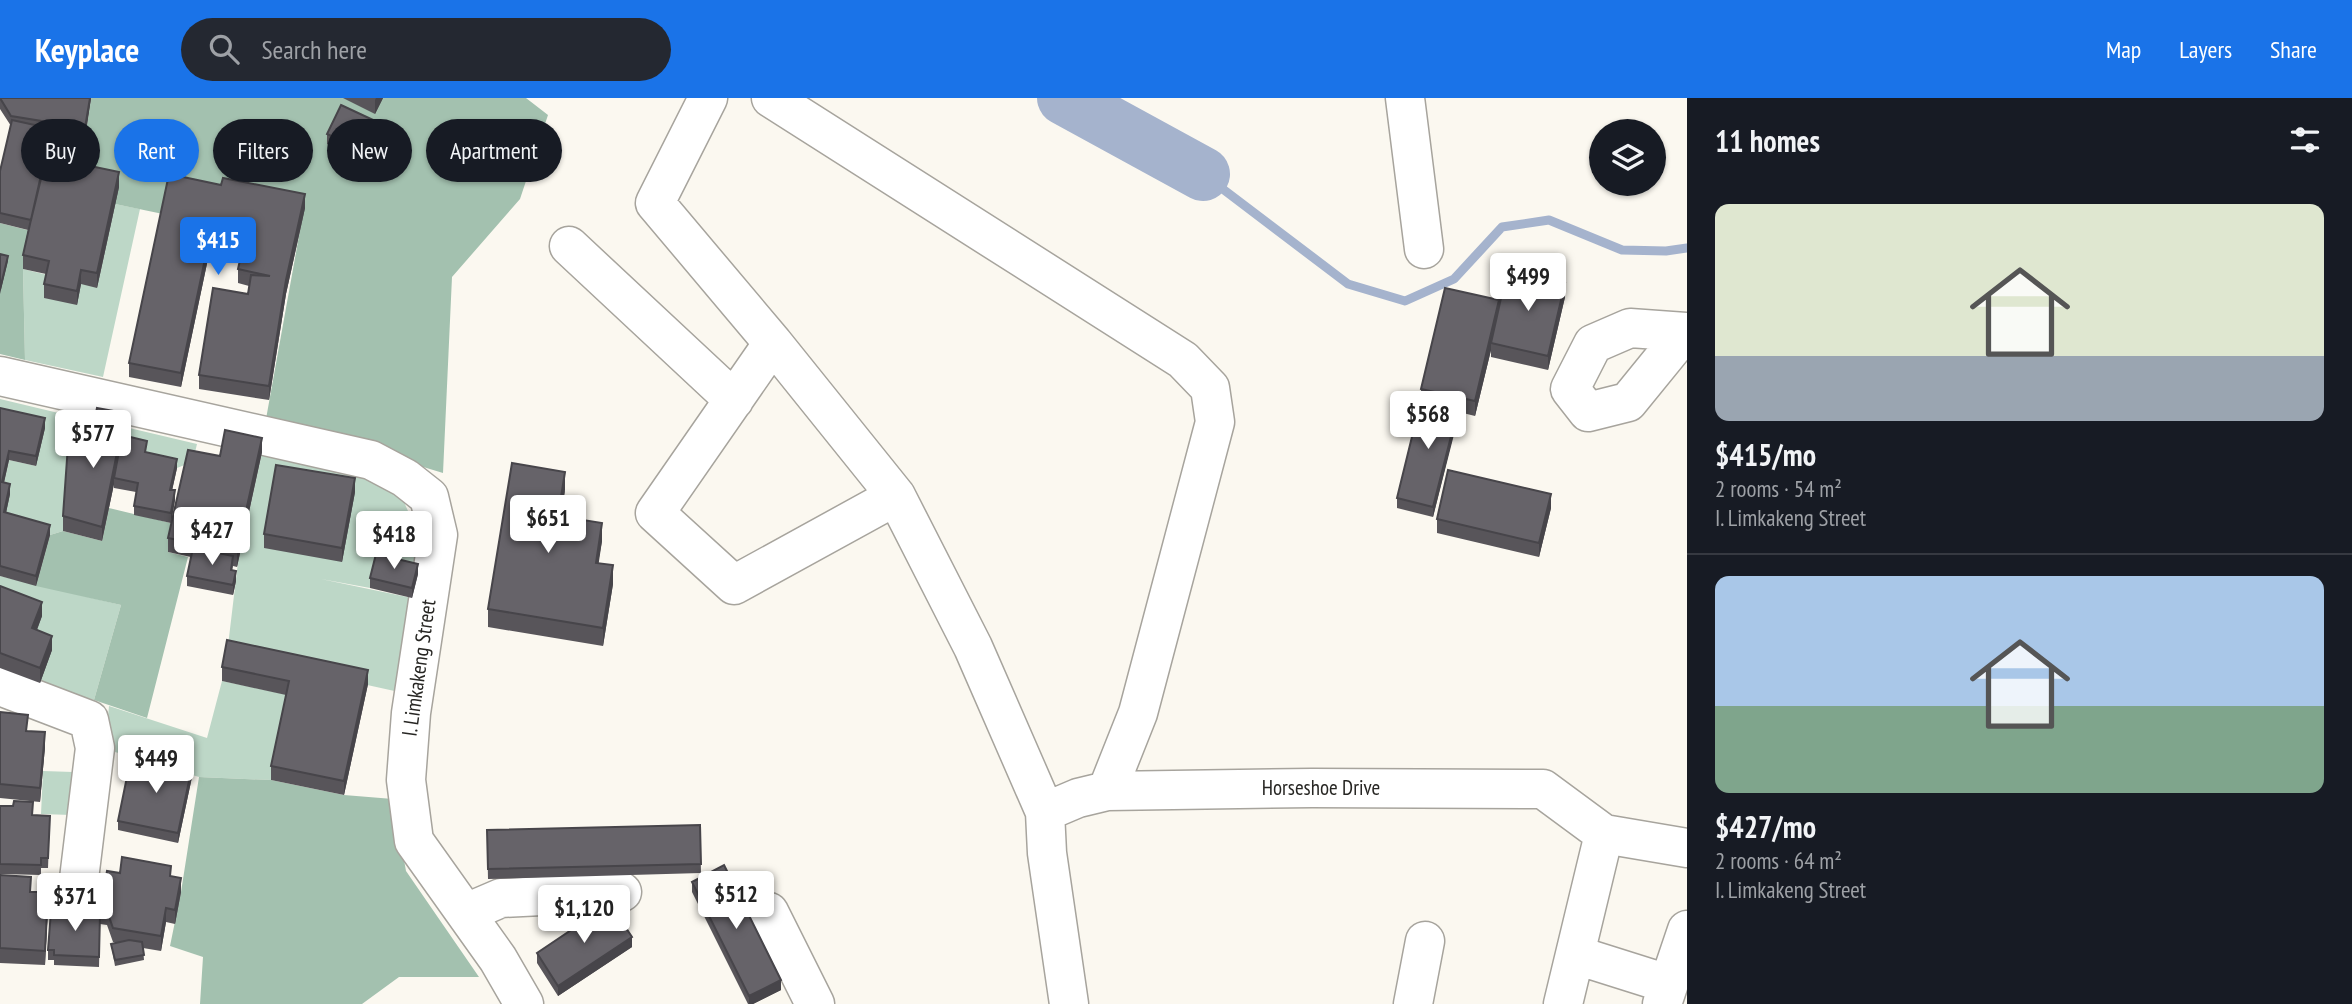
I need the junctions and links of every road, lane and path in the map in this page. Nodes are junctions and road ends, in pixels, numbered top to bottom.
1 (708, 98) edge
2 (771, 98) edge
3 (1405, 98) edge
4 (569, 246) dead end
5 (1424, 249) dead end
6 (773, 343) junction
7 (0, 376) edge
8 (734, 400) junction
9 (896, 496) junction
10 (0, 686) edge
11 (1107, 791) junction
12 (1045, 812) junction
13 (1604, 834) junction
14 (1687, 848) edge
15 (78, 887) dead end
16 (622, 892) dead end
17 (769, 912) dead end
18 (467, 913) junction
19 (1687, 930) edge
20 (1425, 941) dead end
21 (1576, 955) junction
22 (1665, 994) edge
23 (524, 1004) edge
24 (815, 1004) edge
25 (1069, 1004) edge
26 (1413, 1004) edge
27 (1563, 1004) edge

1 - 6 street
2 - 11 street
3 - 5 street
4 - 8 street
6 - 8 street
6 - 9 street
7 - 18 street, I. Limkakeng Street
8 - 9 street
9 - 12 street
10 - 15 street
11 - 12 street, Horseshoe Drive
11 - 13 street, Horseshoe Drive
12 - 25 street
13 - 14 street
13 - 21 street
16 - 18 street
17 - 24 street
18 - 23 street, I. Limkakeng Street
19 - 22 street
20 - 26 street
21 - 22 street
21 - 27 street

